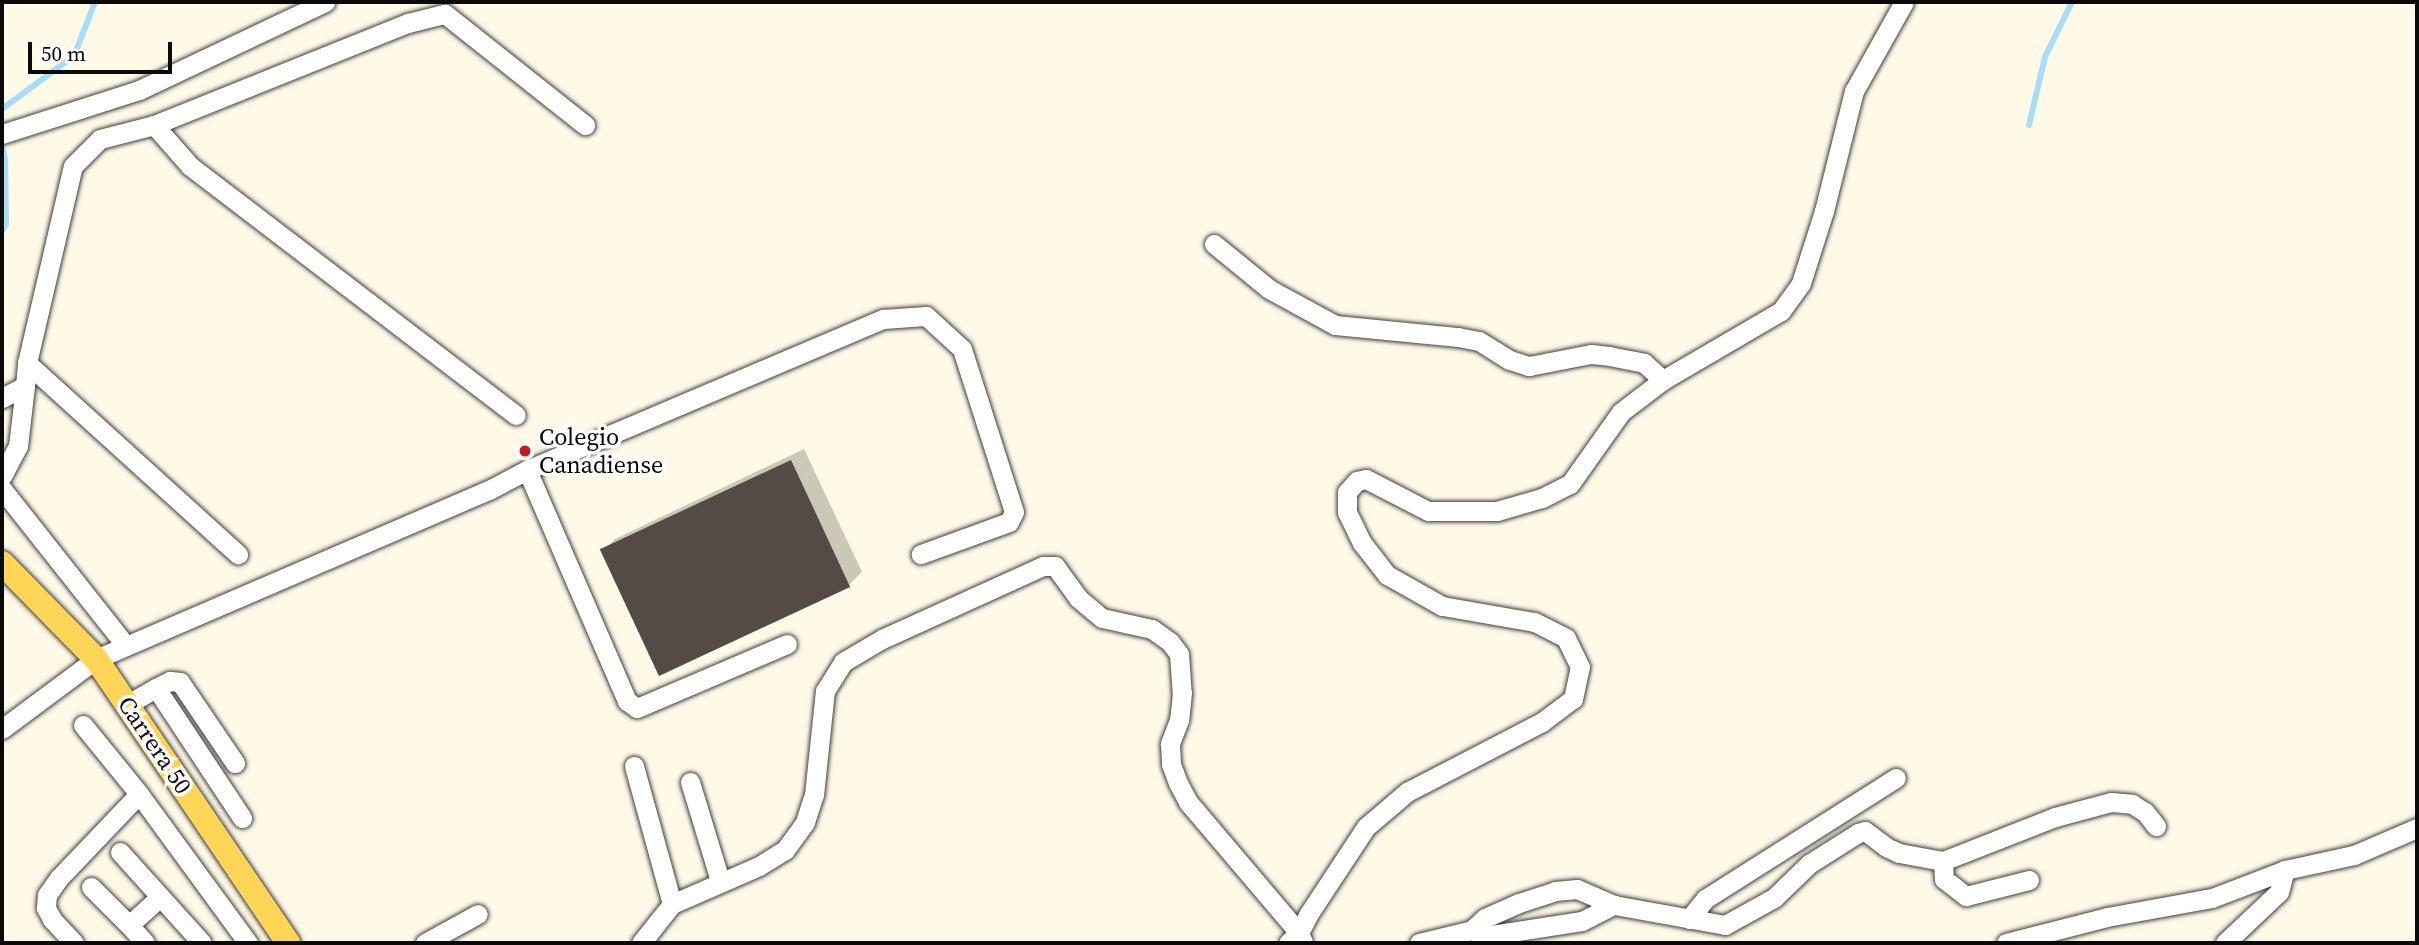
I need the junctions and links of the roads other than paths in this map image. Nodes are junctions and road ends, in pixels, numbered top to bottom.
1 (325, 2) edge
2 (1903, 2) edge
3 (154, 125) junction
4 (585, 125) dead end
5 (4, 133) edge
6 (1214, 244) dead end
7 (27, 363) junction
8 (1663, 380) junction
9 (25, 386) junction
10 (2, 398) edge
11 (516, 415) dead end
12 (527, 470) junction
13 (2, 477) edge
14 (2, 489) edge
15 (238, 554) dead end
16 (921, 554) dead end
17 (2, 563) edge
18 (787, 643) dead end
19 (125, 646) junction
20 (96, 659) junction
21 (156, 688) junction
22 (128, 705) junction
23 (83, 724) dead end
24 (2, 729) edge
25 (235, 763) dead end
26 (634, 766) dead end
27 (1896, 778) dead end
28 (690, 782) dead end
29 (139, 794) junction
30 (242, 817) dead end
31 (2156, 826) dead end
32 (2417, 828) edge
33 (120, 852) dead end
34 (1943, 861) junction
35 (2285, 870) junction
36 (2029, 880) dead end
37 (720, 881) junction
38 (91, 887) dead end
39 (160, 897) junction
40 (672, 904) junction
41 (1614, 905) junction
42 (478, 915) dead end
43 (1689, 919) junction
44 (129, 925) junction
45 (1472, 930) junction
46 (1297, 940) edge
47 (74, 943) edge
48 (145, 943) edge
49 (202, 943) edge
50 (248, 943) edge
51 (288, 943) edge
52 (425, 943) edge
53 (641, 943) edge
54 (1419, 943) edge
55 (2006, 943) edge
56 (2225, 943) edge

1 - 5 street
2 - 8 street
3 - 4 street
3 - 7 street
3 - 11 street
6 - 8 street
7 - 9 street
7 - 15 street
8 - 46 street
9 - 10 street
9 - 13 street
12 - 16 street
12 - 18 street
12 - 19 street
14 - 19 street
17 - 20 main road, Carrera 50
19 - 20 street
20 - 22 main road, Carrera 50
20 - 24 street
21 - 22 street
21 - 25 street
21 - 30 street
22 - 51 main road, Carrera 50
23 - 29 street
26 - 40 street
27 - 43 street
28 - 37 street
29 - 47 street
29 - 50 street
31 - 34 street
32 - 35 street
33 - 39 street
34 - 36 street
34 - 43 street
35 - 55 street
35 - 56 street
37 - 40 street
37 - 46 street
38 - 44 street
39 - 44 street
39 - 49 street
40 - 53 street
41 - 43 street
41 - 45 street
41 - 45 street
42 - 52 street
44 - 48 street
45 - 54 street

